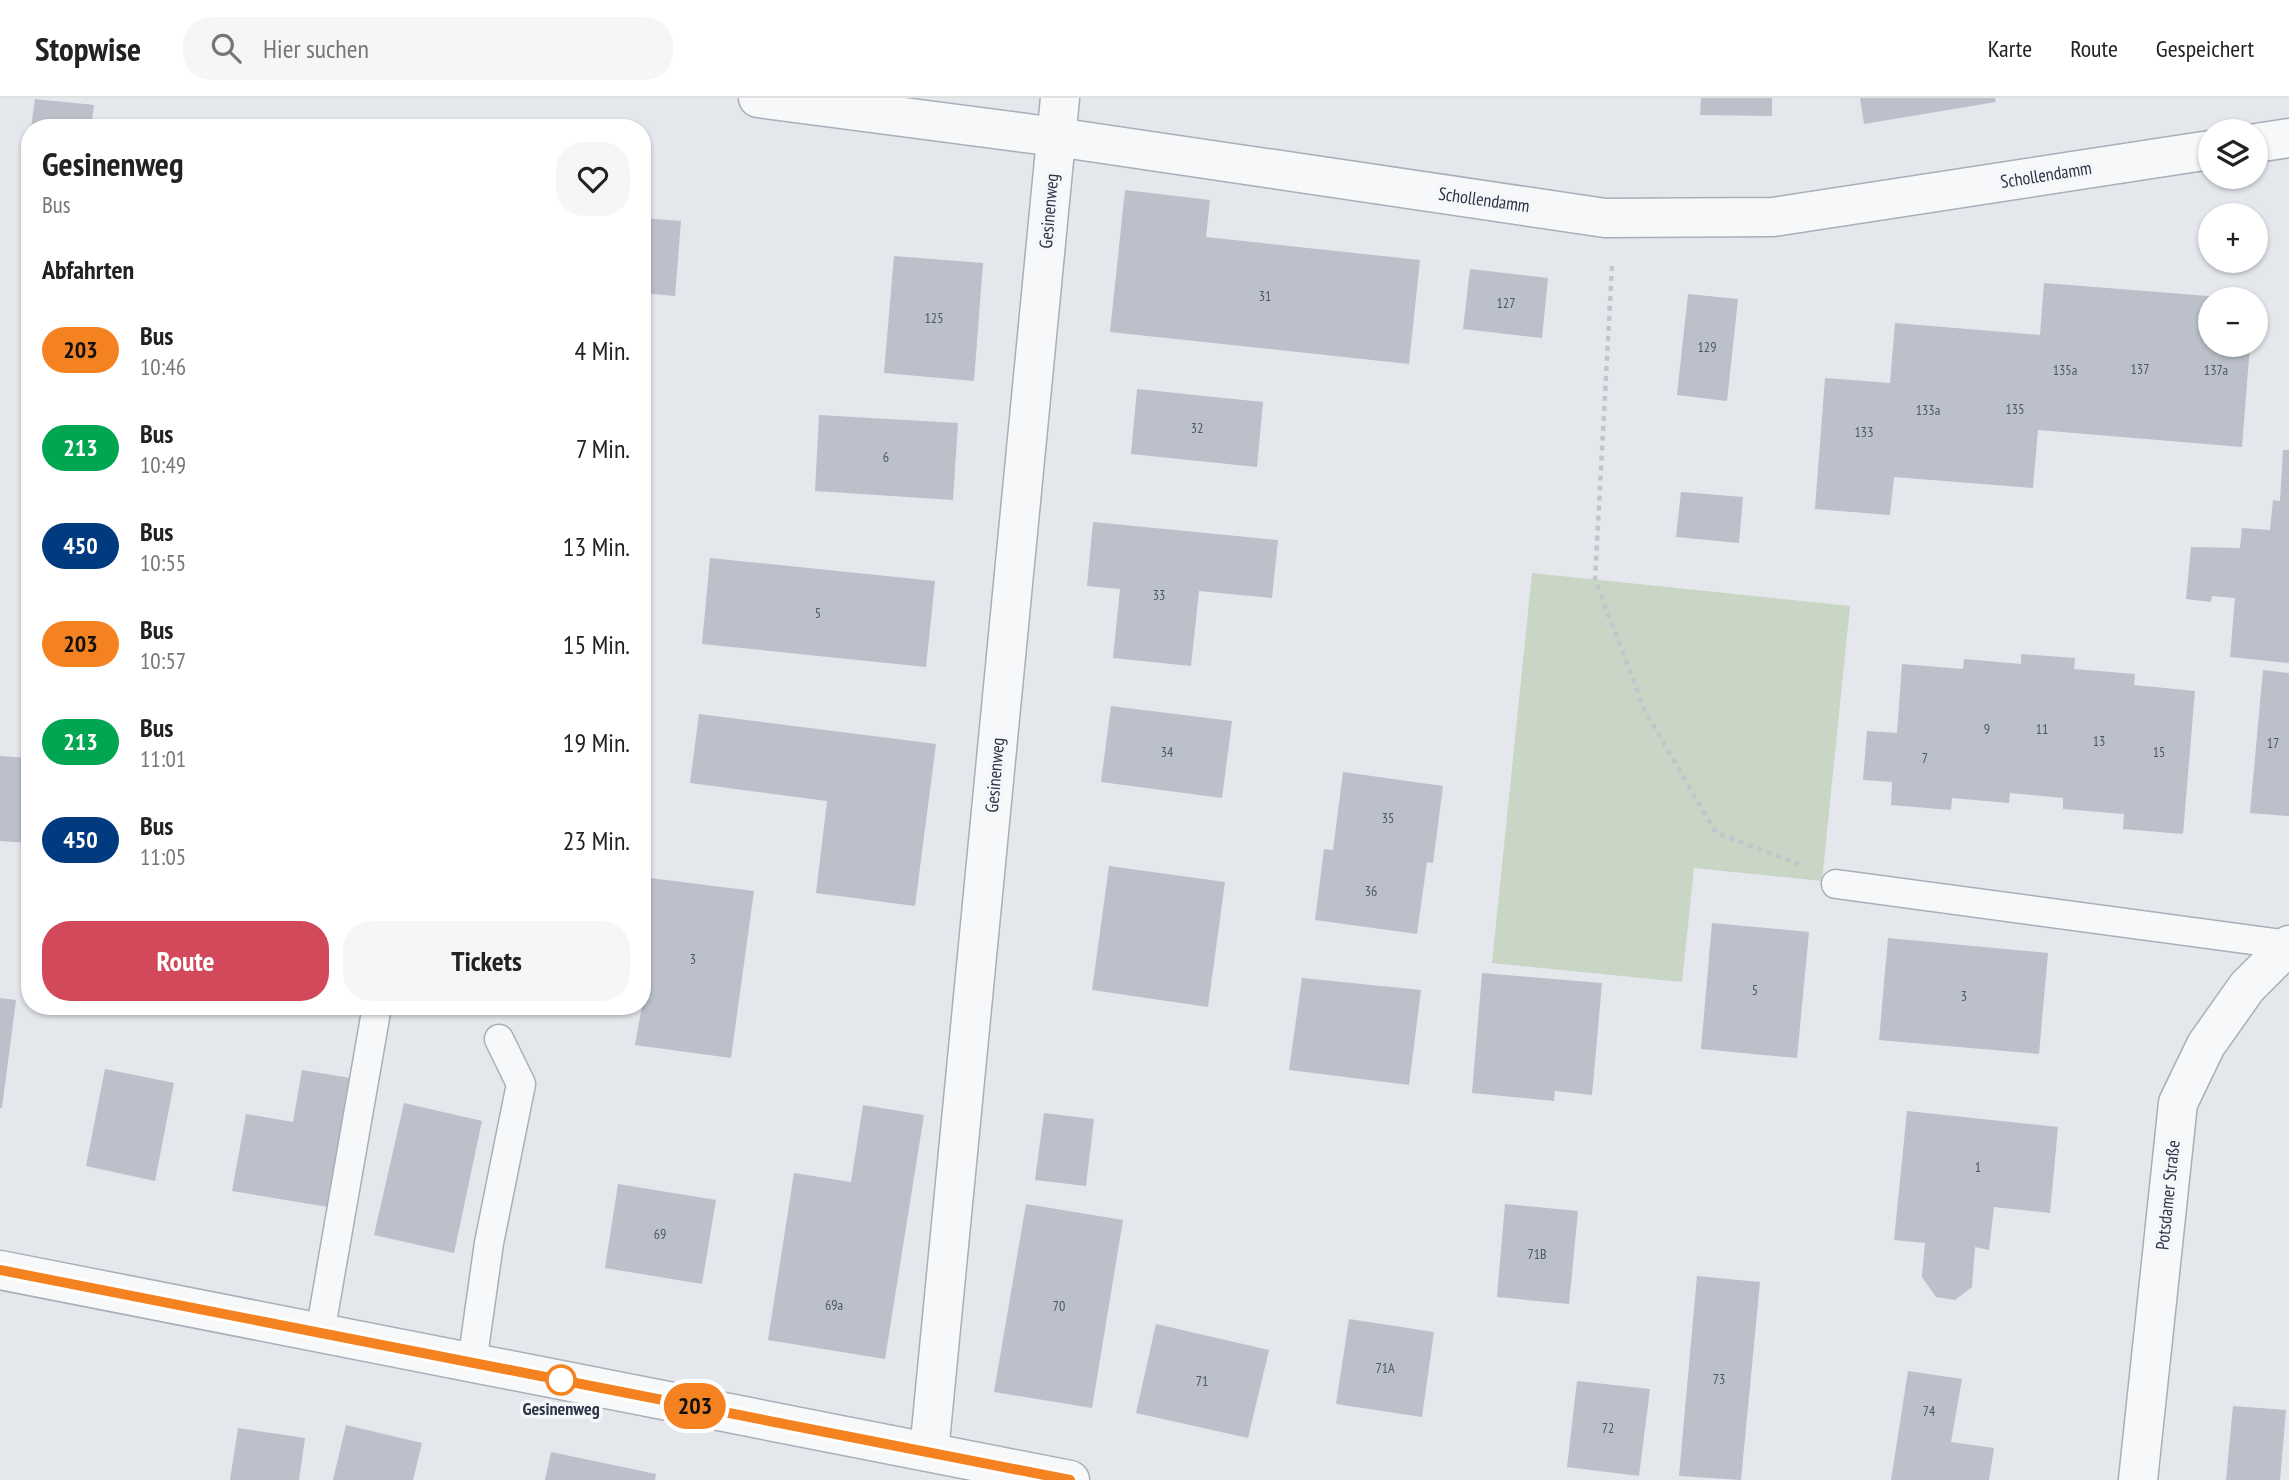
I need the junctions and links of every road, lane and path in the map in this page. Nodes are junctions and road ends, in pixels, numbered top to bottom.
1 (758, 98) edge
2 (1060, 98) edge
3 (1056, 137) junction
4 (2289, 138) edge
5 (2268, 141) edge
6 (2198, 152) edge
7 (1614, 218) junction
8 (1836, 884) joint
9 (2289, 945) edge
10 (375, 1015) edge
11 (499, 1040) dead end
12 (0, 1270) edge
13 (320, 1333) junction
14 (472, 1363) junction
15 (929, 1452) junction
16 (1070, 1480) edge
17 (2138, 1480) edge

1 - 3 street, Schollendamm
2 - 3 street, Gesinenweg
3 - 7 street, Schollendamm
3 - 15 street, Gesinenweg
4 - 5 street
6 - 7 street, Schollendamm
7 - 8 path
8 - 9 lane
9 - 17 street, Potsdamer Straße
10 - 13 lane
11 - 14 lane
12 - 13 street
13 - 14 street
14 - 15 street
15 - 16 street

